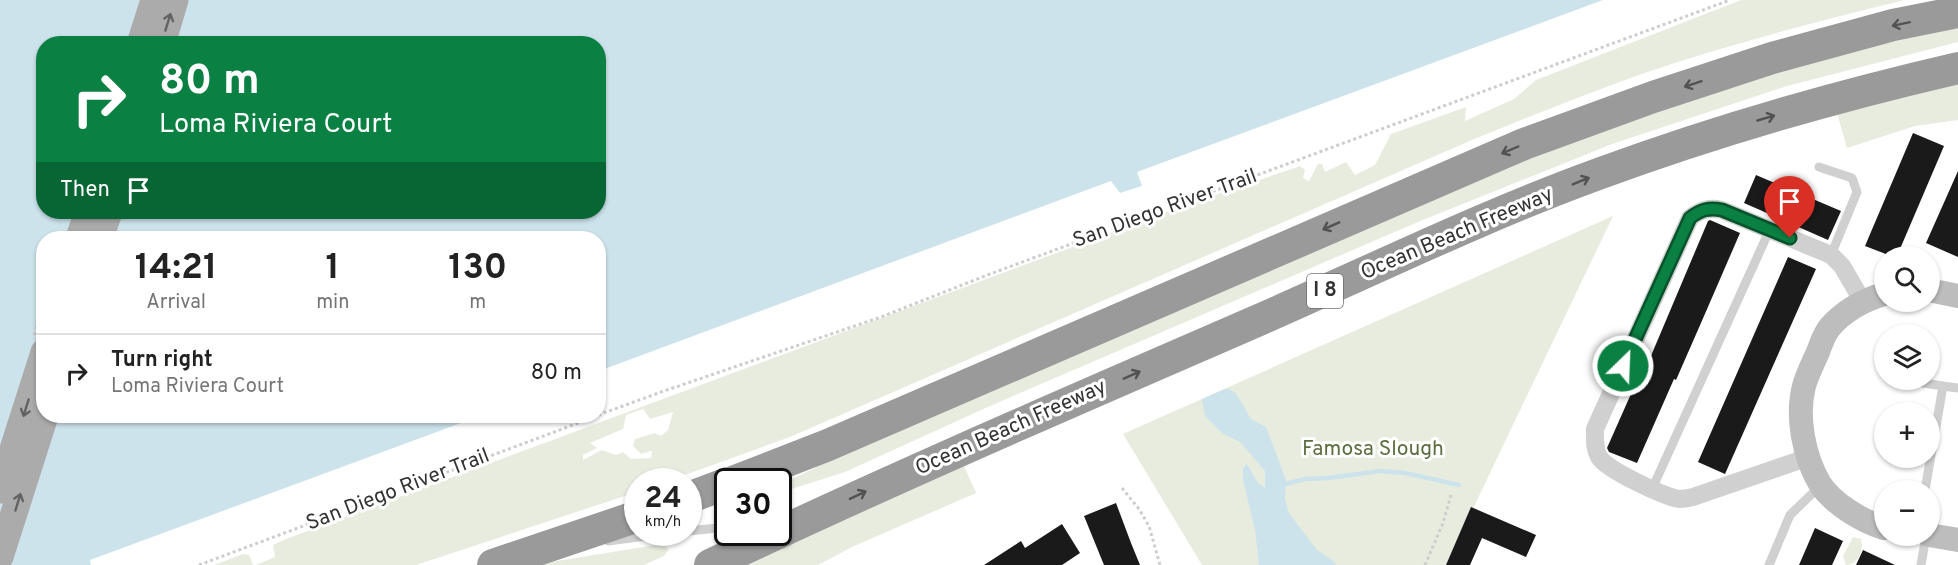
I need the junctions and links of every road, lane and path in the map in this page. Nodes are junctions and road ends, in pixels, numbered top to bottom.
1 (154, 0) edge
2 (175, 0) edge
3 (1730, 0) edge
4 (1958, 12) edge
5 (143, 36) edge
6 (164, 36) edge
7 (1958, 69) edge
8 (1819, 167) dead end
9 (1770, 229) junction
10 (1831, 255) junction
11 (1940, 292) edge
12 (1958, 296) edge
13 (1873, 298) edge
14 (36, 377) edge
15 (1940, 386) edge
16 (1943, 386) junction
17 (1958, 388) edge
18 (606, 412) edge
19 (43, 423) edge
20 (577, 423) edge
21 (1809, 457) junction
22 (769, 468) edge
23 (1927, 480) edge
24 (1821, 485) junction
25 (1122, 488) dead end
26 (1652, 489) junction
27 (0, 490) edge
28 (1451, 495) dead end
29 (813, 517) junction
30 (792, 519) edge
31 (624, 521) edge
32 (1874, 523) edge
33 (1940, 537) edge
34 (624, 538) edge
35 (1958, 540) edge
36 (1925, 546) edge
37 (546, 548) junction
38 (0, 557) edge
39 (199, 565) edge
40 (493, 565) edge
41 (710, 565) edge
42 (1160, 565) edge
43 (1425, 565) edge
44 (1769, 565) edge
45 (1921, 565) edge

1 - 5 main road
6 -> 2 main road
3 - 18 path, San Diego River Trail
4 -> 22 highway
29 -> 7 highway, Ocean Beach Freeway / I 8
8 - 10 lane
9 - 10 street
9 - 26 lane
9 - 26 street
10 - 13 street
11 - 12 street
13 - 21 street
14 -> 27 main road
15 - 16 lane
16 - 17 lane
16 - 23 lane
38 -> 19 main road
20 - 39 path, San Diego River Trail
21 - 24 street
21 - 26 street
24 - 32 street
24 - 44 lane
25 - 42 path
28 - 43 path
29 - 30 lane
29 - 41 highway, Ocean Beach Freeway / I 8
31 - 37 highway
33 - 35 street
34 - 37 lane
36 - 45 lane
37 - 40 highway

